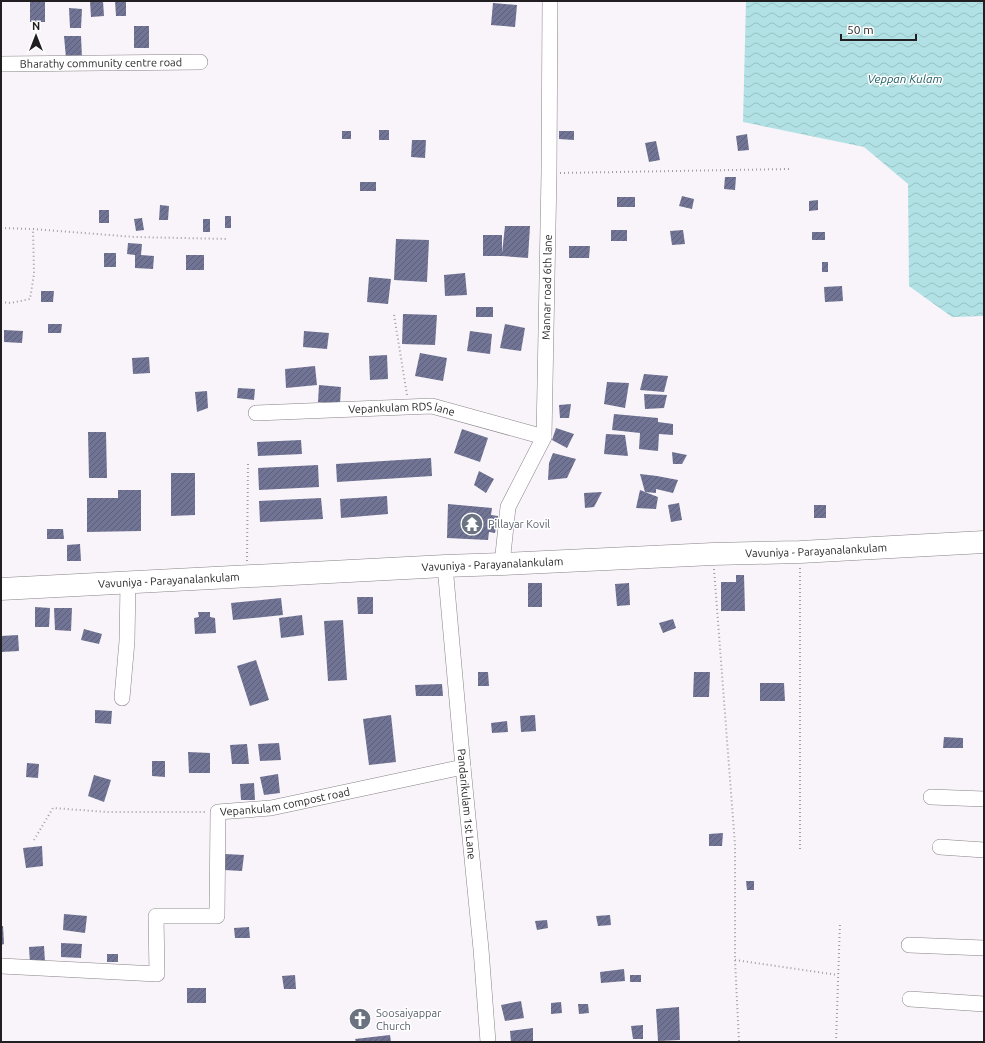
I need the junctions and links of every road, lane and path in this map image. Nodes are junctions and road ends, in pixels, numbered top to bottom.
1 (550, 1) edge
2 (200, 62) dead end
3 (1, 64) edge
4 (789, 169) dead end
5 (549, 173) junction
6 (1, 228) edge
7 (33, 229) junction
8 (228, 239) dead end
9 (1, 302) edge
10 (394, 315) dead end
11 (409, 407) junction
12 (256, 413) dead end
13 (544, 437) junction
14 (248, 463) dead end
15 (984, 542) edge
16 (800, 552) junction
17 (713, 554) junction
18 (247, 564) dead end
19 (502, 564) junction
20 (445, 566) junction
21 (128, 583) junction
22 (1, 589) edge
23 (122, 698) dead end
24 (463, 767) junction
25 (930, 797) dead end
26 (984, 799) edge
27 (218, 812) junction
28 (34, 840) dead end
29 (940, 847) dead end
30 (800, 849) dead end
31 (984, 850) edge
32 (840, 922) dead end
33 (909, 945) dead end
34 (984, 948) edge
35 (735, 960) junction
36 (1, 966) edge
37 (838, 975) junction
38 (910, 999) dead end
39 (984, 1004) edge
40 (488, 1042) edge
41 (739, 1042) edge
42 (836, 1042) edge

1 - 5 street, Mannar road 6th lane
2 - 3 street, Bharathy community centre road
4 - 5 path
5 - 13 street, Mannar road 6th lane
6 - 7 path
7 - 8 path
7 - 9 path
10 - 11 path
11 - 12 street, Vepankulam RDS lane
11 - 13 street, Vepankulam RDS lane
13 - 19 street, Mannar road 6th lane
14 - 18 path
15 - 16 highway, Vavuniya - Parayanalankulam
16 - 17 highway, Vavuniya - Parayanalankulam
16 - 30 path
17 - 19 highway, Vavuniya - Parayanalankulam
17 - 35 path
19 - 20 highway, Vavuniya - Parayanalankulam
20 - 21 highway, Vavuniya - Parayanalankulam
20 - 24 street, Pandarikulam 1st Lane
21 - 22 highway, Vavuniya - Parayanalankulam
21 - 23 street
24 - 27 street, Vepankulam compost road
24 - 40 street, Pandarikulam 1st Lane
25 - 26 street
27 - 28 path
27 - 36 street, Vepankulam compost road
29 - 31 street
32 - 37 path
33 - 34 street
35 - 37 path
35 - 41 path
37 - 42 path
38 - 39 street

